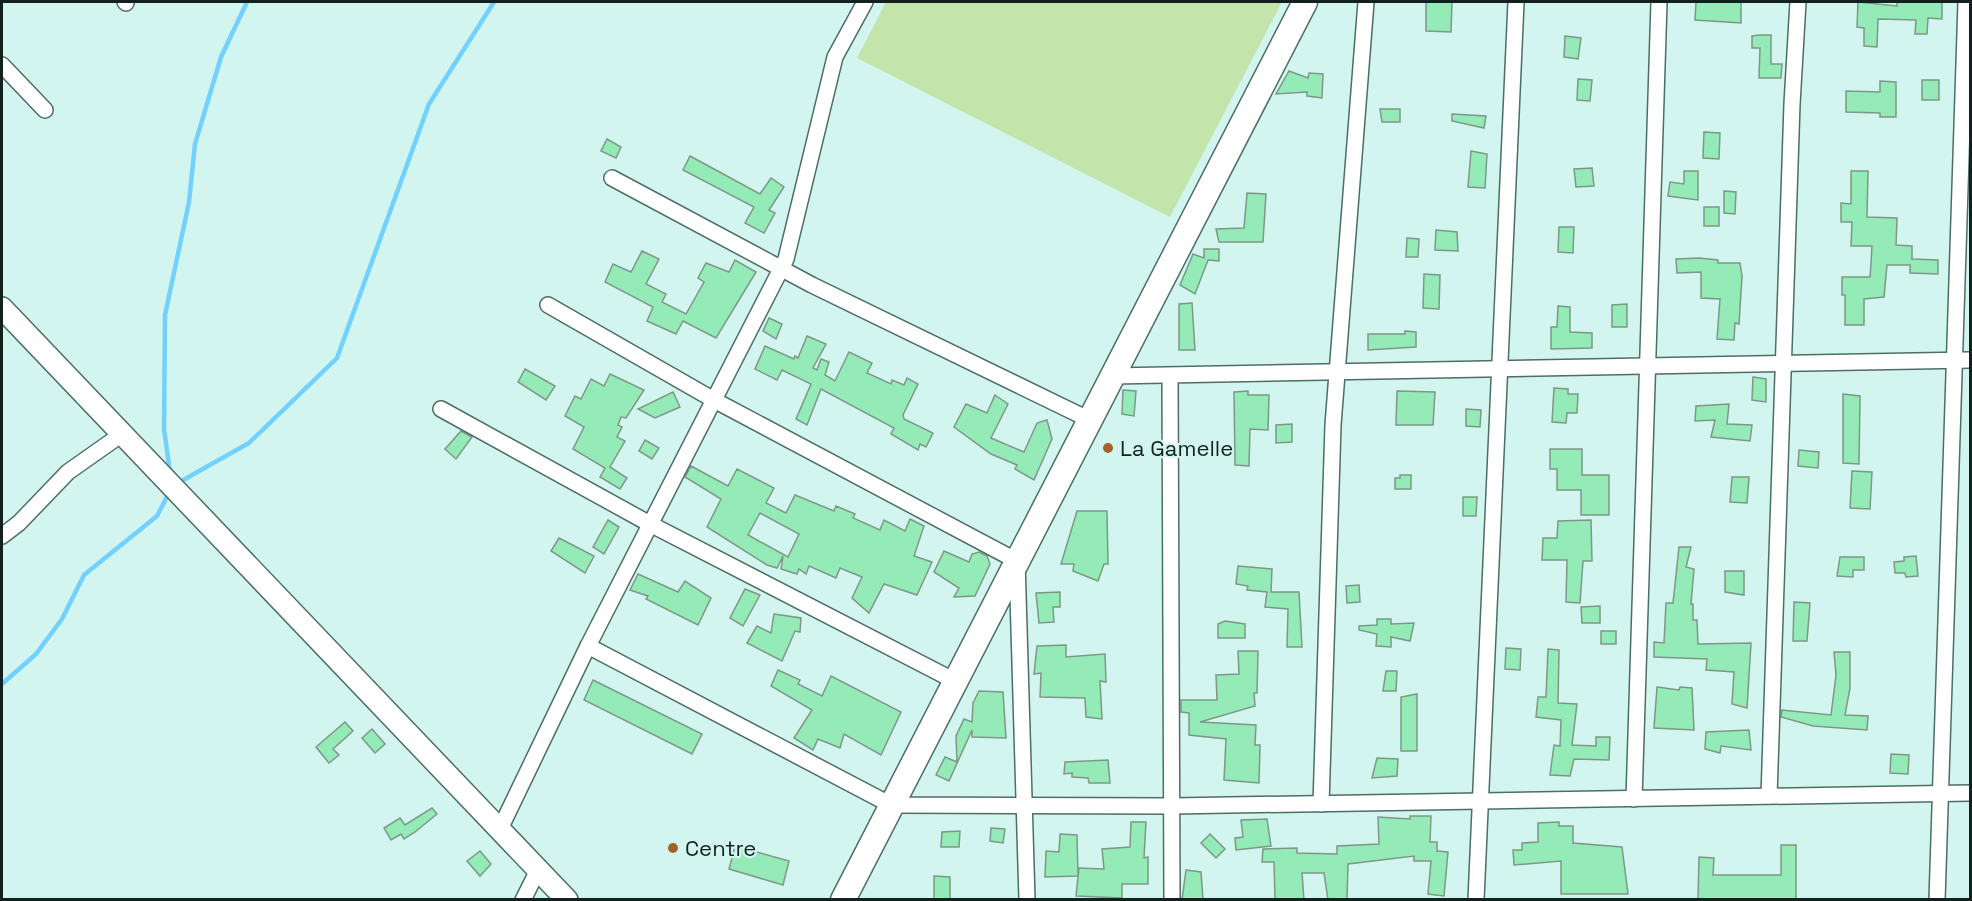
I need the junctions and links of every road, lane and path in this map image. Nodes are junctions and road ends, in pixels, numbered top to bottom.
1 (865, 2) edge
2 (1305, 2) edge
3 (1366, 2) edge
4 (1516, 2) edge
5 (1659, 2) edge
6 (1798, 2) edge
7 (1966, 2) edge
8 (2, 65) edge
9 (45, 110) dead end
10 (612, 178) dead end
11 (782, 268) junction
12 (548, 305) dead end
13 (2, 308) edge
14 (1954, 360) junction
15 (1971, 360) edge
16 (1783, 364) junction
17 (1647, 366) junction
18 (1501, 369) junction
19 (1336, 372) junction
20 (1112, 376) junction
21 (1170, 376) junction
22 (714, 400) junction
23 (441, 409) dead end
24 (1090, 420) junction
25 (122, 434) junction
26 (650, 524) junction
27 (2, 536) edge
28 (1017, 561) junction
29 (588, 646) junction
30 (955, 681) junction
31 (1971, 793) edge
32 (1940, 794) junction
33 (1769, 796) junction
34 (1634, 799) junction
35 (1481, 801) junction
36 (1321, 804) junction
37 (891, 805) junction
38 (1024, 806) junction
39 (1172, 806) junction
40 (500, 829) junction
41 (538, 870) junction
42 (523, 900) edge
43 (567, 900) edge
44 (843, 900) edge
45 (1027, 900) edge
46 (1172, 900) edge
47 (1476, 900) edge
48 (1937, 900) edge

1 - 11 street
2 - 20 main road
3 - 19 street
4 - 18 street
5 - 17 street
6 - 16 street
7 - 14 street
8 - 9 street
10 - 11 street
11 - 22 street
11 - 24 street
12 - 22 street
13 - 25 main road
14 - 15 street
14 - 16 street
14 - 32 street
16 - 17 street
16 - 33 street
17 - 18 street
17 - 34 street
18 - 19 street
18 - 35 street
19 - 21 street
19 - 36 street
20 - 21 street
20 - 24 main road
21 - 39 street
22 - 26 street
22 - 28 street
23 - 26 street
24 - 28 main road
25 - 27 street
25 - 40 main road
26 - 29 street
26 - 30 street
28 - 30 main road
28 - 38 street
29 - 37 street
29 - 40 street
30 - 37 main road
31 - 32 street
32 - 33 street
32 - 48 street
33 - 34 street
34 - 35 street
35 - 36 street
35 - 47 street
36 - 39 street
37 - 38 street
37 - 44 main road
38 - 39 street
38 - 45 street
39 - 46 street
40 - 41 main road
41 - 42 street
41 - 43 main road

